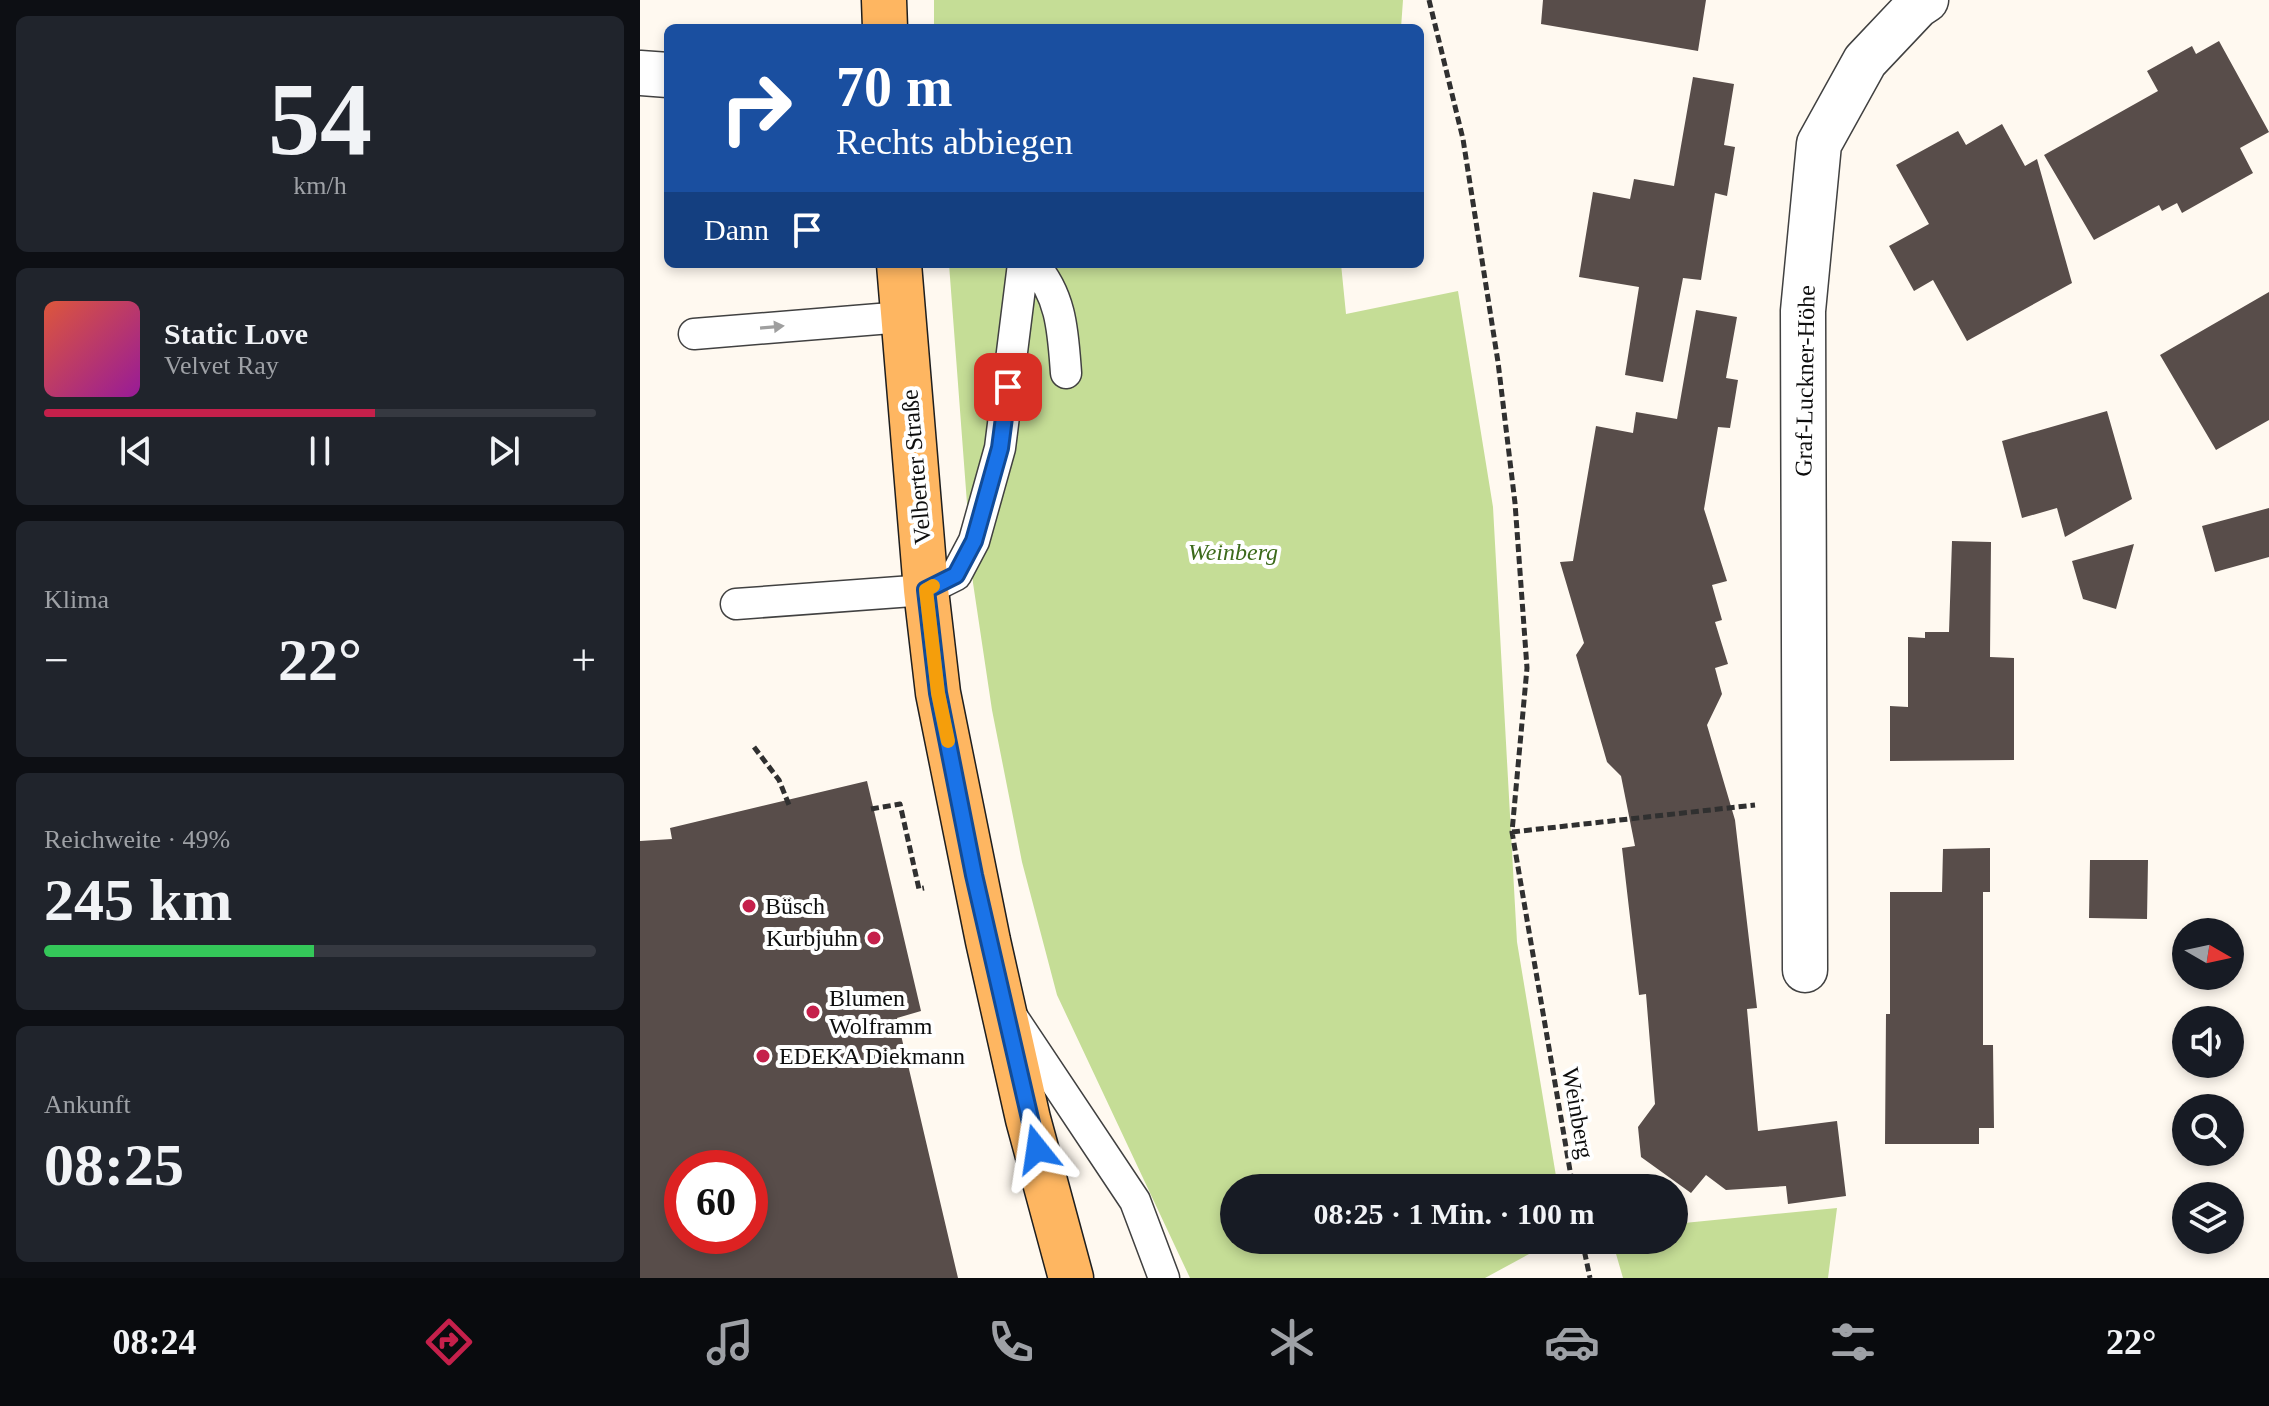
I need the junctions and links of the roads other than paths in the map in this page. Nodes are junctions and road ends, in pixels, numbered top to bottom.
1 (884, 0) edge
2 (1926, 0) edge
3 (885, 24) edge
4 (640, 73) edge
5 (664, 75) edge
6 (899, 268) edge
7 (1022, 268) edge
8 (1036, 268) edge
9 (903, 317) junction
10 (694, 334) dead end
11 (1066, 373) dead end
12 (926, 590) junction
13 (736, 604) dead end
14 (1805, 970) dead end
15 (1002, 1002) junction
16 (1071, 1278) edge
17 (1164, 1278) edge

1 - 3 main road
2 - 14 street, Graf-Luckner-Höhe
4 - 5 street
6 - 9 main road, Velberter Straße
7 - 12 lane
8 - 11 lane
10 -> 9 lane
9 - 12 main road, Velberter Straße
12 - 13 lane
12 - 15 main road, Velberter Straße
15 - 16 main road, Velberter Straße
15 - 17 lane

